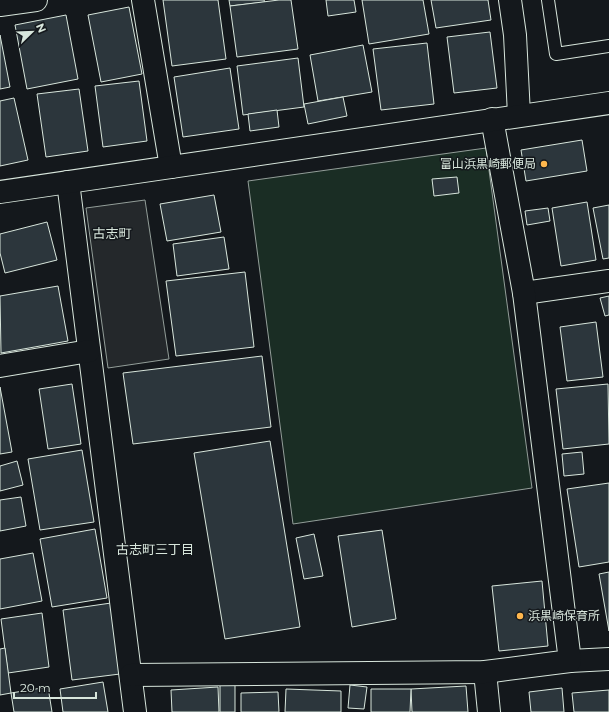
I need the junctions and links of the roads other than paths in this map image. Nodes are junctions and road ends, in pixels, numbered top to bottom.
1 (36, 0) edge
2 (143, 0) edge
3 (510, 0) edge
4 (548, 0) edge
5 (0, 5) edge
6 (609, 46) edge
7 (609, 103) edge
8 (520, 115) junction
9 (492, 119) junction
10 (171, 167) junction
11 (68, 182) junction
12 (0, 192) edge
13 (609, 281) edge
14 (524, 293) junction
15 (90, 351) junction
16 (0, 366) edge
17 (609, 659) edge
18 (570, 661) junction
19 (485, 672) junction
20 (131, 675) junction
21 (136, 712) edge
22 (489, 712) edge

1 - 5 street
2 - 10 street
3 - 8 street
4 - 6 lane
7 - 8 street
8 - 9 street
9 - 10 street
9 - 14 street
10 - 11 street
11 - 12 street
11 - 15 street
13 - 14 street
14 - 18 street
15 - 16 street
15 - 20 street
17 - 18 street
18 - 19 street
19 - 20 street
19 - 22 street
20 - 21 street

